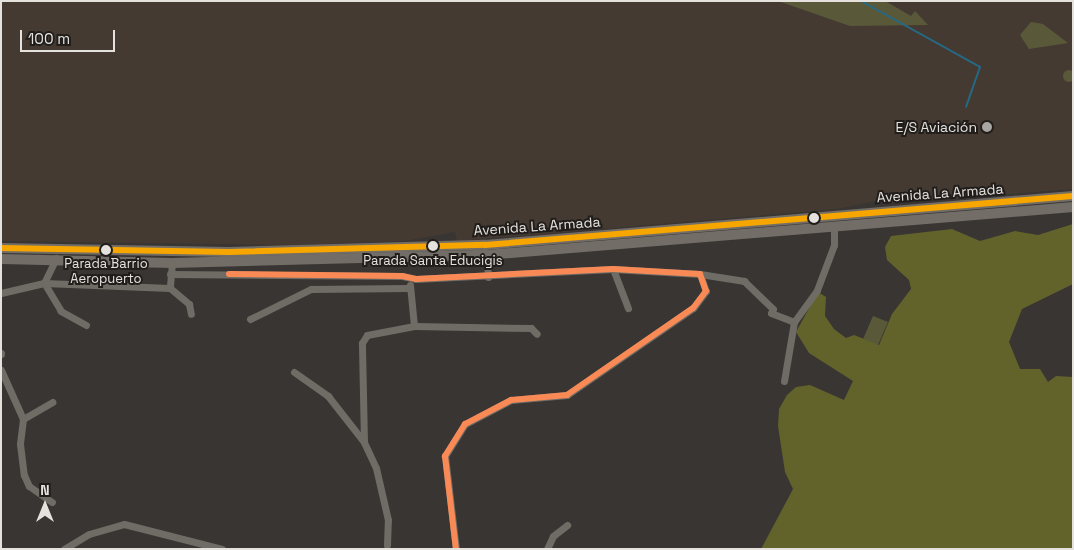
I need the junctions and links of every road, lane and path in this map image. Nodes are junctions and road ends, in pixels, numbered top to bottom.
1 (1073, 196) edge
2 (1073, 208) edge
3 (834, 228) junction
4 (1, 248) edge
5 (56, 250) junction
6 (486, 250) junction
7 (1, 259) edge
8 (56, 260) junction
9 (172, 263) junction
10 (613, 269) junction
11 (170, 274) junction
12 (700, 274) junction
13 (488, 277) junction
14 (416, 280) junction
15 (44, 283) junction
16 (170, 288) junction
17 (408, 288) junction
18 (1, 293) edge
19 (628, 308) dead end
20 (192, 314) dead end
21 (250, 319) dead end
22 (794, 322) junction
23 (86, 325) dead end
24 (414, 326) junction
25 (537, 334) dead end
26 (1, 370) edge
27 (294, 372) dead end
28 (784, 381) dead end
29 (53, 402) dead end
30 (23, 419) junction
31 (364, 442) junction
32 (52, 502) dead end
33 (567, 525) dead end
34 (387, 545) dead end
35 (64, 549) edge
36 (222, 549) edge
37 (456, 549) edge
38 (547, 549) edge

1 - 6 main road, Avenida La Armada
2 - 3 main road, Avenida La Armada
3 - 6 main road, Avenida La Armada
3 - 22 street
4 - 5 main road, Avenida La Armada
5 - 6 main road, Avenida La Armada
5 - 8 street
6 - 9 main road, Avenida La Armada
6 - 13 street
7 - 8 main road, Avenida La Armada
8 - 9 main road, Avenida La Armada
8 - 15 street
9 - 11 street
10 - 12 street
10 - 13 street
10 - 19 street
11 - 14 street
11 - 16 street
12 - 22 street
12 - 37 street
13 - 14 street
14 - 17 street
15 - 16 street
15 - 18 street
15 - 23 street
16 - 20 street
17 - 21 street
17 - 24 street
22 - 28 street
24 - 25 street
24 - 31 street
26 - 30 street
27 - 31 street
29 - 30 street
30 - 32 street
31 - 34 street
33 - 38 street
35 - 36 street

